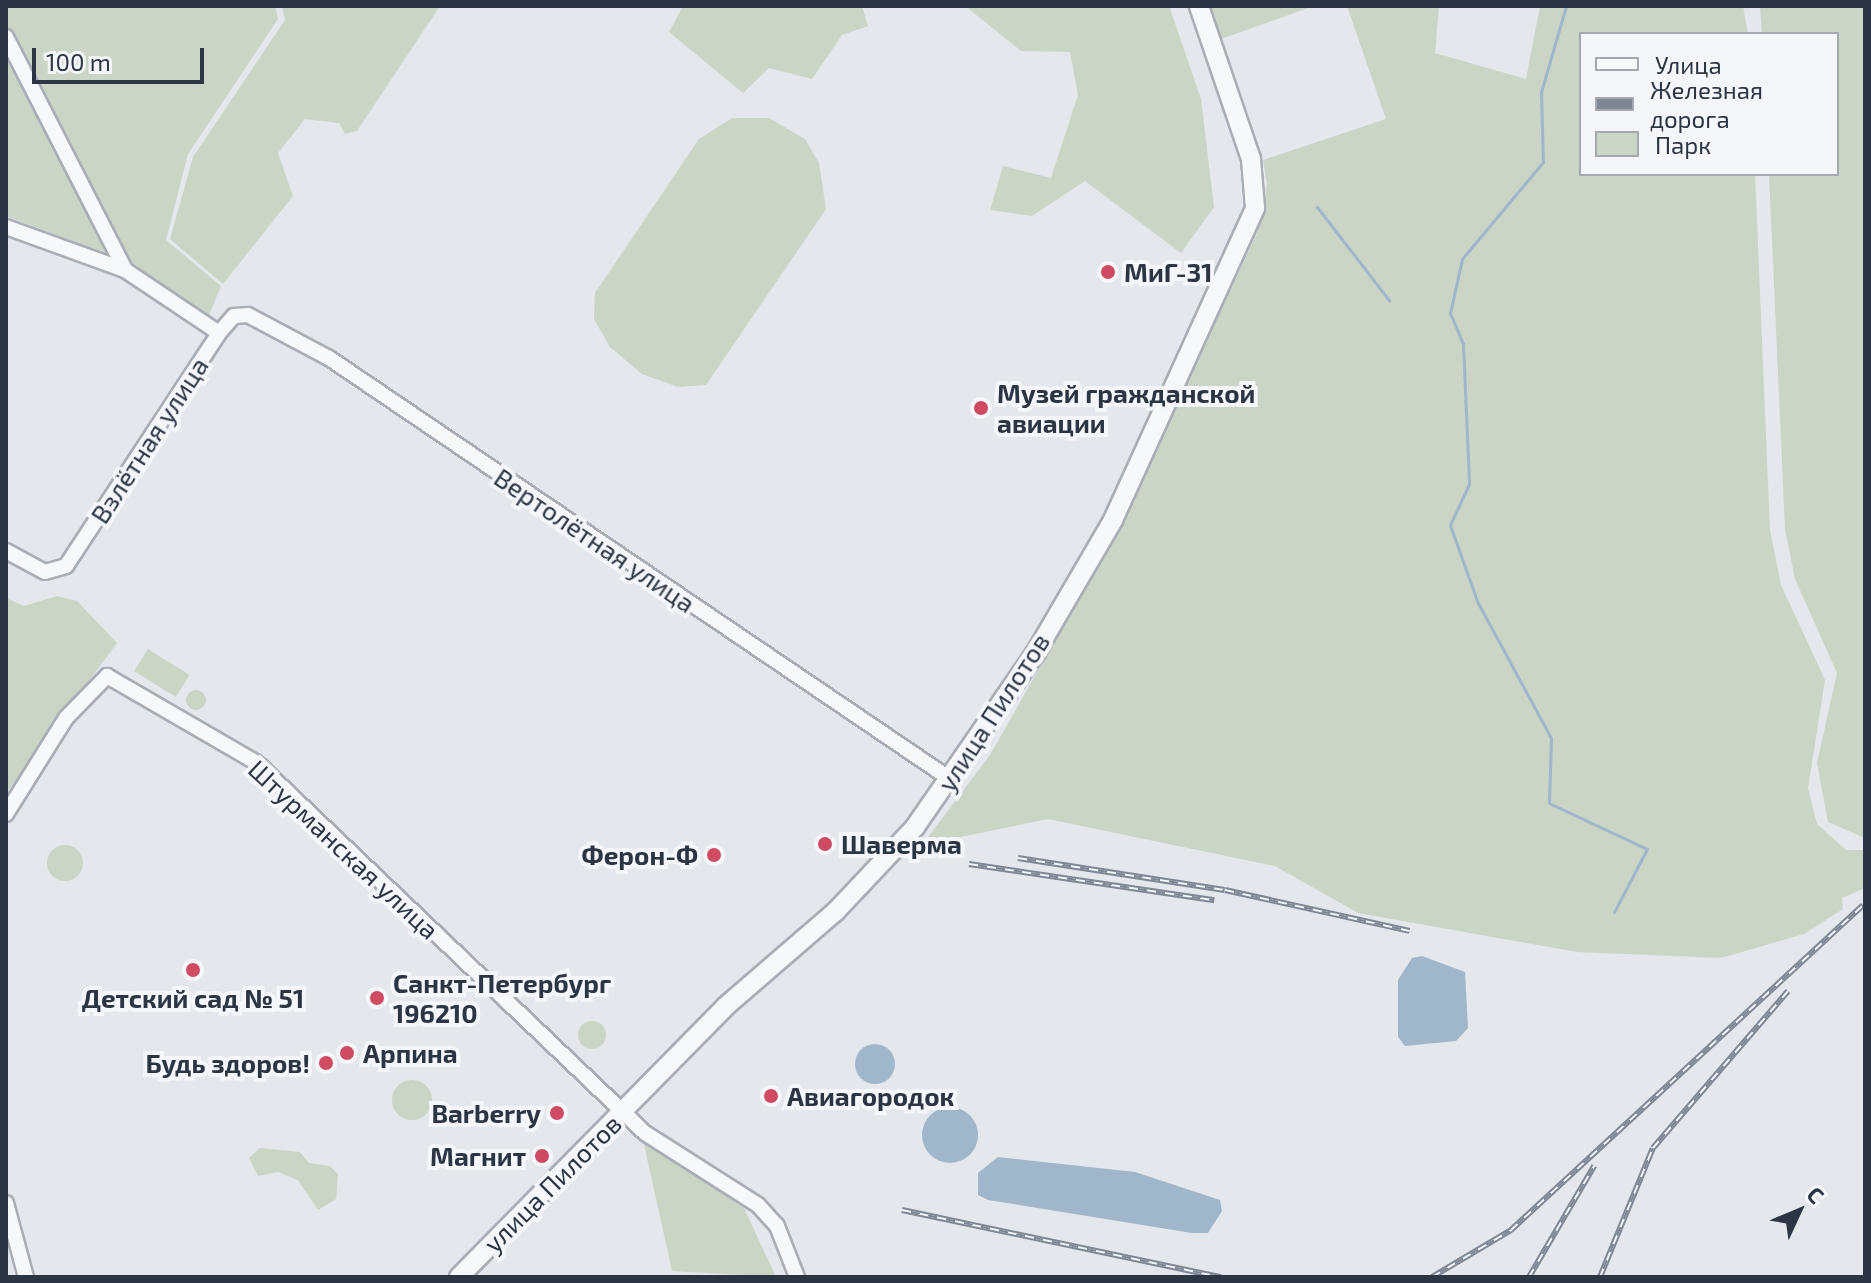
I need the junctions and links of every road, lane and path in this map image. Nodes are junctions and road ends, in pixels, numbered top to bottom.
1 (1199, 6) edge
2 (6, 37) edge
3 (6, 227) edge
4 (125, 270) junction
5 (234, 316) joint
6 (219, 333) junction
7 (6, 551) edge
8 (950, 779) junction
9 (6, 814) edge
10 (622, 1113) junction
11 (6, 1203) edge
12 (26, 1277) edge
13 (459, 1277) edge
14 (797, 1277) edge

1 - 8 street, улица Пилотов
2 - 4 street
3 - 4 street
4 - 6 street
5 - 6 street, Взлётная улица
5 - 8 street, Вертолётная улица
6 - 7 street, Взлётная улица
8 - 10 street, улица Пилотов
9 - 10 street, Штурманская улица
10 - 13 street, улица Пилотов
10 - 14 street, Штурманская улица
11 - 12 street

